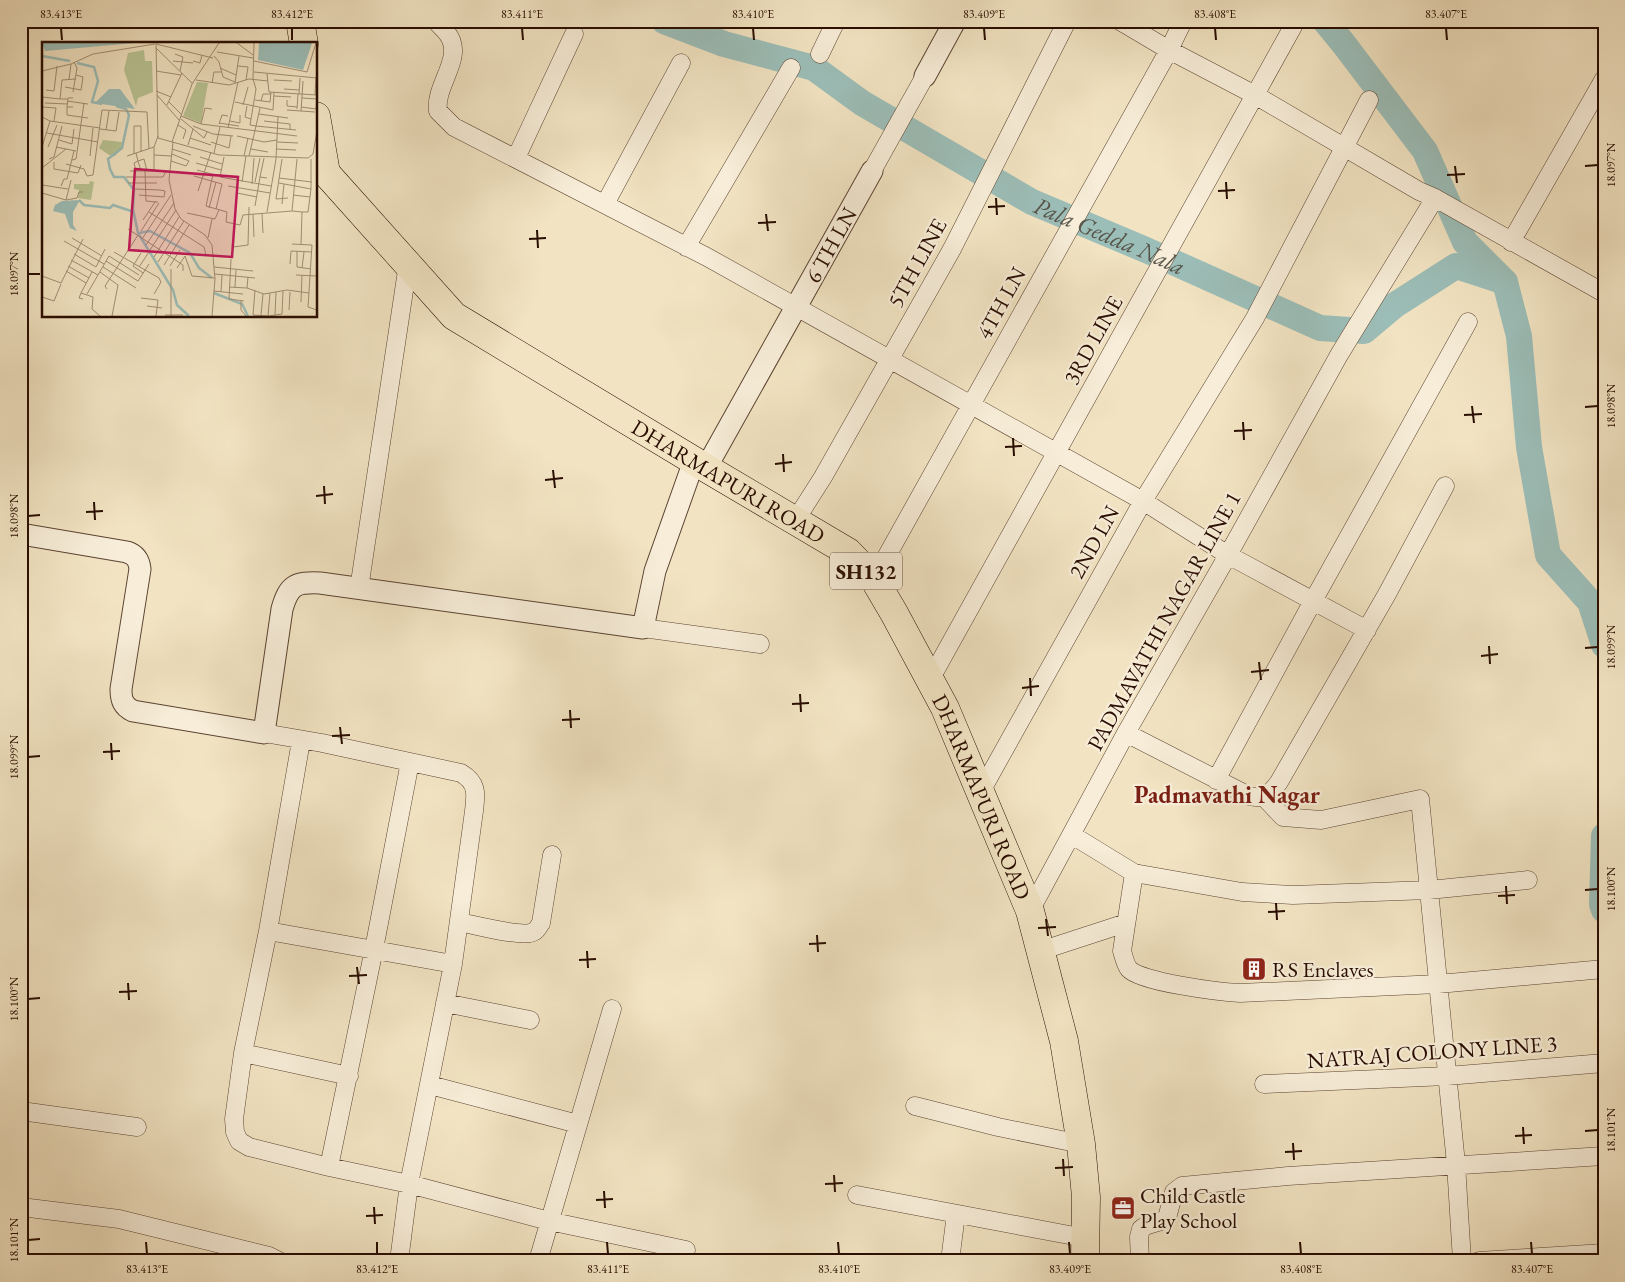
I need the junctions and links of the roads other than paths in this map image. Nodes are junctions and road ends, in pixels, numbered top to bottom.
1 (300, 21) edge
2 (436, 21) edge
3 (836, 21) edge
4 (955, 21) edge
5 (1067, 21) edge
6 (1120, 21) edge
7 (1183, 21) edge
8 (1296, 21) edge
9 (574, 34) dead end
10 (304, 42) edge
11 (1169, 50) junction
12 (820, 54) dead end
13 (680, 63) dead end
14 (791, 68) dead end
15 (924, 76) joint
16 (1604, 79) edge
17 (1255, 96) junction
18 (1369, 100) dead end
19 (318, 127) edge
20 (1344, 149) junction
21 (516, 158) junction
22 (872, 171) joint
23 (1435, 198) junction
24 (605, 204) junction
25 (1511, 242) junction
26 (686, 247) junction
27 (408, 264) junction
28 (1603, 291) edge
29 (796, 307) junction
30 (1468, 322) dead end
31 (889, 359) junction
32 (970, 404) junction
33 (1057, 452) junction
34 (700, 465) junction
35 (1445, 486) dead end
36 (1143, 501) junction
37 (795, 520) junction
38 (21, 534) edge
39 (1228, 555) junction
40 (874, 578) junction
41 (358, 589) junction
42 (1313, 601) junction
43 (643, 628) junction
44 (1367, 630) junction
45 (760, 644) dead end
46 (930, 680) junction
47 (1126, 732) junction
48 (264, 733) junction
49 (301, 740) junction
50 (410, 762) junction
51 (1216, 780) junction
52 (980, 793) junction
53 (1264, 797) junction
54 (1072, 835) junction
55 (552, 855) dead end
56 (1134, 873) junction
57 (1528, 880) dead end
58 (1429, 890) junction
59 (1030, 911) junction
60 (459, 922) junction
61 (1126, 923) junction
62 (268, 931) junction
63 (374, 949) junction
64 (1040, 951) junction
65 (453, 964) junction
66 (1604, 969) edge
67 (1438, 984) junction
68 (446, 1003) junction
69 (612, 1009) dead end
70 (530, 1020) dead end
71 (243, 1053) junction
72 (1604, 1063) edge
73 (348, 1076) junction
74 (1447, 1076) junction
75 (1264, 1084) dead end
76 (430, 1085) junction
77 (914, 1106) dead end
78 (21, 1111) edge
79 (578, 1124) junction
80 (137, 1127) dead end
81 (1081, 1144) junction
82 (1604, 1156) edge
83 (1456, 1164) junction
84 (329, 1167) junction
85 (409, 1184) junction
86 (857, 1195) dead end
87 (21, 1207) edge
88 (956, 1214) junction
89 (549, 1221) junction
90 (1085, 1249) edge
91 (686, 1250) dead end
92 (1604, 1253) edge
93 (1524, 1259) edge
94 (279, 1261) edge
95 (399, 1261) edge
96 (538, 1261) edge
97 (950, 1261) edge
98 (1140, 1261) edge
99 (1462, 1261) edge
100 (1479, 1261) edge

1 - 10 main road
2 - 21 street
3 - 12 street
4 - 15 street, 6 TH LN
5 - 31 street, 5TH LINE
6 - 11 street
7 - 11 street, 4TH LN
8 - 17 street, 3RD LINE
9 - 21 street
11 - 17 street
11 - 32 street, 4TH LN
13 - 24 street
14 - 26 street
15 - 22 street, 6 TH LN
16 - 25 street
17 - 20 street
17 - 33 street, 3RD LINE
18 - 20 street, 2ND LN
19 - 27 main road, DHARMAPURI ROAD / SH132
20 - 23 street
20 - 36 street, 2ND LN
21 - 24 street
22 - 29 street, 6 TH LN
23 - 25 street
23 - 39 street, PADMAVATHI NAGAR LINE 1
24 - 26 street
25 - 28 street
26 - 29 street
27 - 34 main road, DHARMAPURI ROAD / SH132
27 - 41 street
29 - 31 street
29 - 34 street, 6 TH LN
30 - 42 street
31 - 32 street
31 - 37 street, 5TH LINE
32 - 33 street
32 - 40 street, 4TH LN
33 - 36 street
33 - 46 street, 3RD LINE
34 - 37 main road, DHARMAPURI ROAD / SH132
34 - 43 street, 6 TH LN
35 - 44 street
36 - 39 street
36 - 52 street, 2ND LN
37 - 40 main road, DHARMAPURI ROAD / SH132
38 - 48 street
39 - 42 street
39 - 47 street, PADMAVATHI NAGAR LINE 1
40 - 46 main road, DHARMAPURI ROAD / SH132
41 - 43 street
41 - 48 street
42 - 44 street
42 - 51 street
43 - 45 street
44 - 53 street
46 - 52 main road, DHARMAPURI ROAD / SH132
47 - 51 street
47 - 54 street, PADMAVATHI NAGAR LINE 1
48 - 49 street
49 - 50 street
49 - 62 street
50 - 60 street
50 - 63 street
51 - 53 street
52 - 59 main road, DHARMAPURI ROAD / SH132
53 - 58 street
54 - 56 street
54 - 59 street, PADMAVATHI NAGAR LINE 1
55 - 60 street
56 - 58 street
56 - 61 street
57 - 58 street
58 - 67 street
59 - 64 main road, DHARMAPURI ROAD / SH132
60 - 65 street
61 - 64 street
61 - 67 street
62 - 63 street
62 - 71 street
63 - 65 street
63 - 73 street
64 - 81 main road, DHARMAPURI ROAD / SH132
65 - 68 street
66 - 67 street
67 - 74 street
68 - 70 street
68 - 76 street
69 - 79 street
71 - 73 street
71 - 84 street
72 - 74 street, NATRAJ COLONY LINE 3
73 - 84 street
74 - 75 street, NATRAJ COLONY LINE 3
74 - 83 street
76 - 79 street
76 - 85 street
77 - 81 street
78 - 80 street
79 - 89 street
81 - 90 main road, DHARMAPURI ROAD / SH132
82 - 83 street
83 - 98 street
83 - 99 street
84 - 85 street
85 - 89 street
85 - 95 street
86 - 88 street
87 - 94 street
88 - 90 street
88 - 97 street
89 - 91 street
89 - 96 street
92 - 93 street
93 - 100 street

